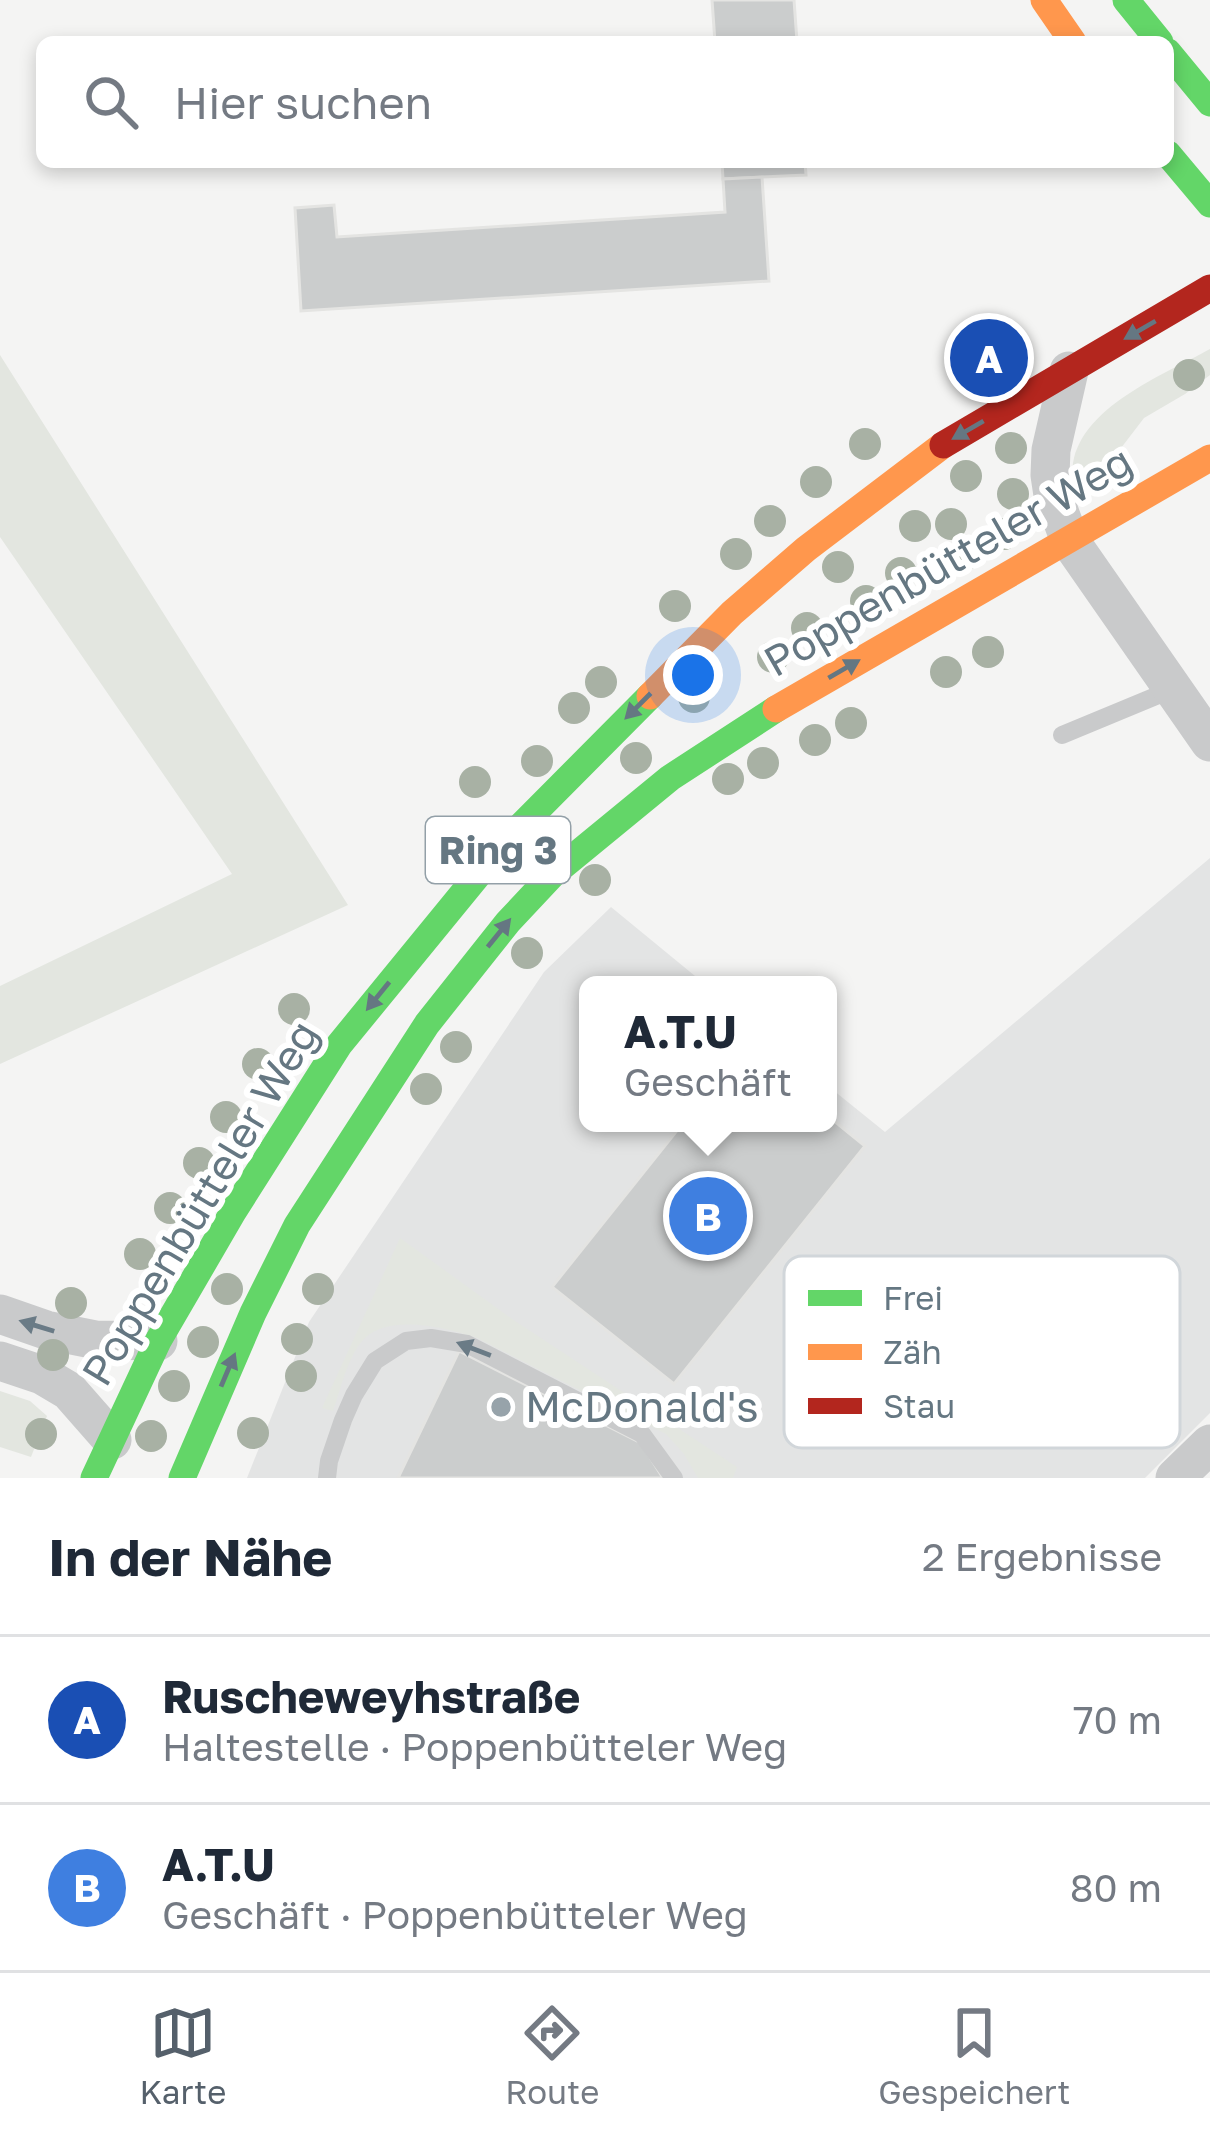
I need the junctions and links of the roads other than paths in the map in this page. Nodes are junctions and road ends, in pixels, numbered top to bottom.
1 (1044, 0) edge
2 (1126, 0) edge
3 (1069, 36) edge
4 (1155, 36) edge
5 (1174, 59) edge
6 (1210, 103) edge
7 (1174, 161) edge
8 (1210, 204) edge
9 (1210, 288) edge
10 (1070, 371) junction
11 (1210, 458) edge
12 (1070, 541) junction
13 (1173, 689) junction
14 (1062, 735) dead end
15 (1210, 742) edge
16 (0, 1314) edge
17 (158, 1341) junction
18 (0, 1360) edge
19 (112, 1440) junction
20 (1210, 1444) edge
21 (94, 1478) edge
22 (182, 1478) edge
23 (327, 1478) edge
24 (674, 1478) edge
25 (1175, 1478) edge

1 - 3 main road
2 - 4 main road
5 - 6 main road
7 - 8 main road
9 -> 10 main road, Poppenbütteler Weg / Ring 3
10 - 12 street
10 -> 17 main road, Poppenbütteler Weg / Ring 3
11 - 12 main road, Poppenbütteler Weg / Ring 3
12 - 13 street
22 -> 12 main road, Poppenbütteler Weg / Ring 3
13 - 14 lane
13 - 15 street
17 -> 16 street
17 - 19 main road, Poppenbütteler Weg / Ring 3
18 - 19 street
19 - 21 main road, Poppenbütteler Weg / Ring 3
20 - 25 street
24 -> 23 lane

